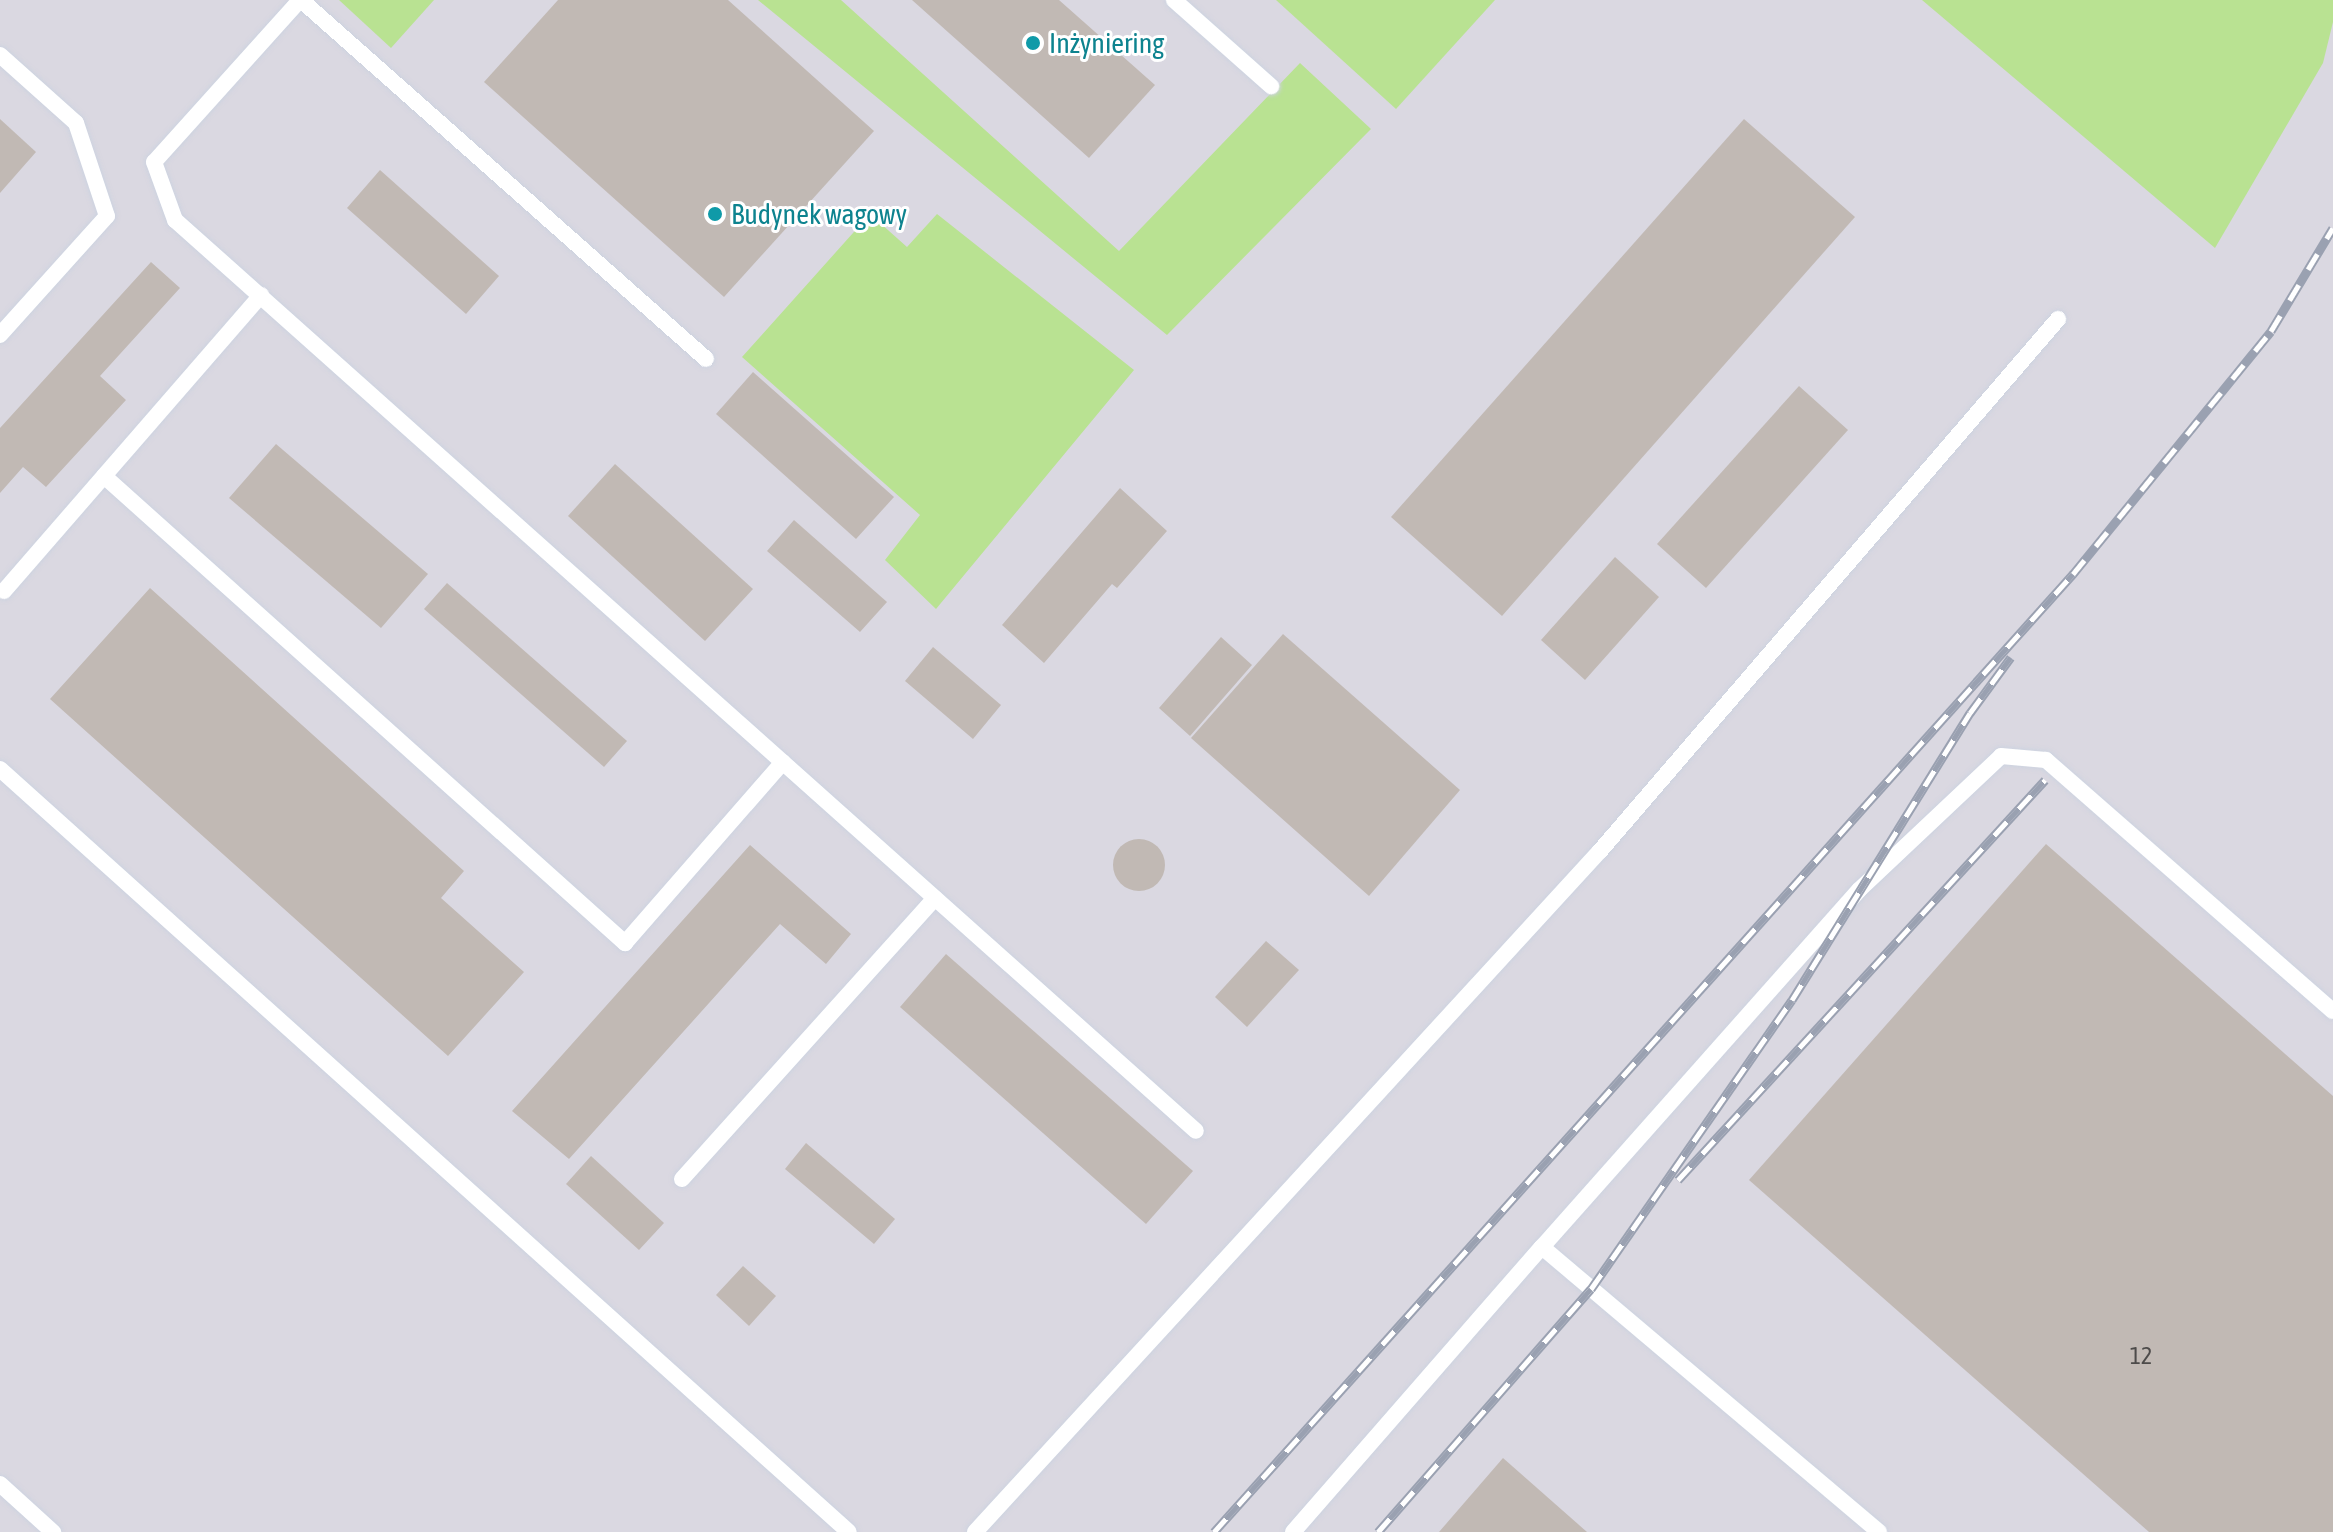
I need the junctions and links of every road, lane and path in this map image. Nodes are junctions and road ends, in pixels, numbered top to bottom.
1 (300, 0) edge
2 (1174, 0) edge
3 (0, 55) edge
4 (1271, 86) dead end
5 (261, 295) junction
6 (2058, 319) dead end
7 (0, 335) edge
8 (706, 359) dead end
9 (104, 476) junction
10 (4, 591) dead end
11 (783, 762) junction
12 (0, 769) edge
13 (935, 898) junction
14 (2333, 1011) edge
15 (1196, 1131) dead end
16 (682, 1179) dead end
17 (1542, 1247) junction
18 (0, 1484) edge
19 (53, 1532) edge
20 (849, 1532) edge
21 (975, 1532) edge
22 (1293, 1532) edge
23 (1879, 1532) edge

1 - 5 lane
1 - 8 lane
2 - 4 lane
3 - 7 lane
5 - 9 lane
5 - 11 lane
6 - 21 lane
9 - 10 lane
9 - 11 lane
11 - 13 lane
12 - 20 lane
13 - 15 lane
13 - 16 lane
14 - 17 lane
17 - 22 lane
17 - 23 lane
18 - 19 lane

